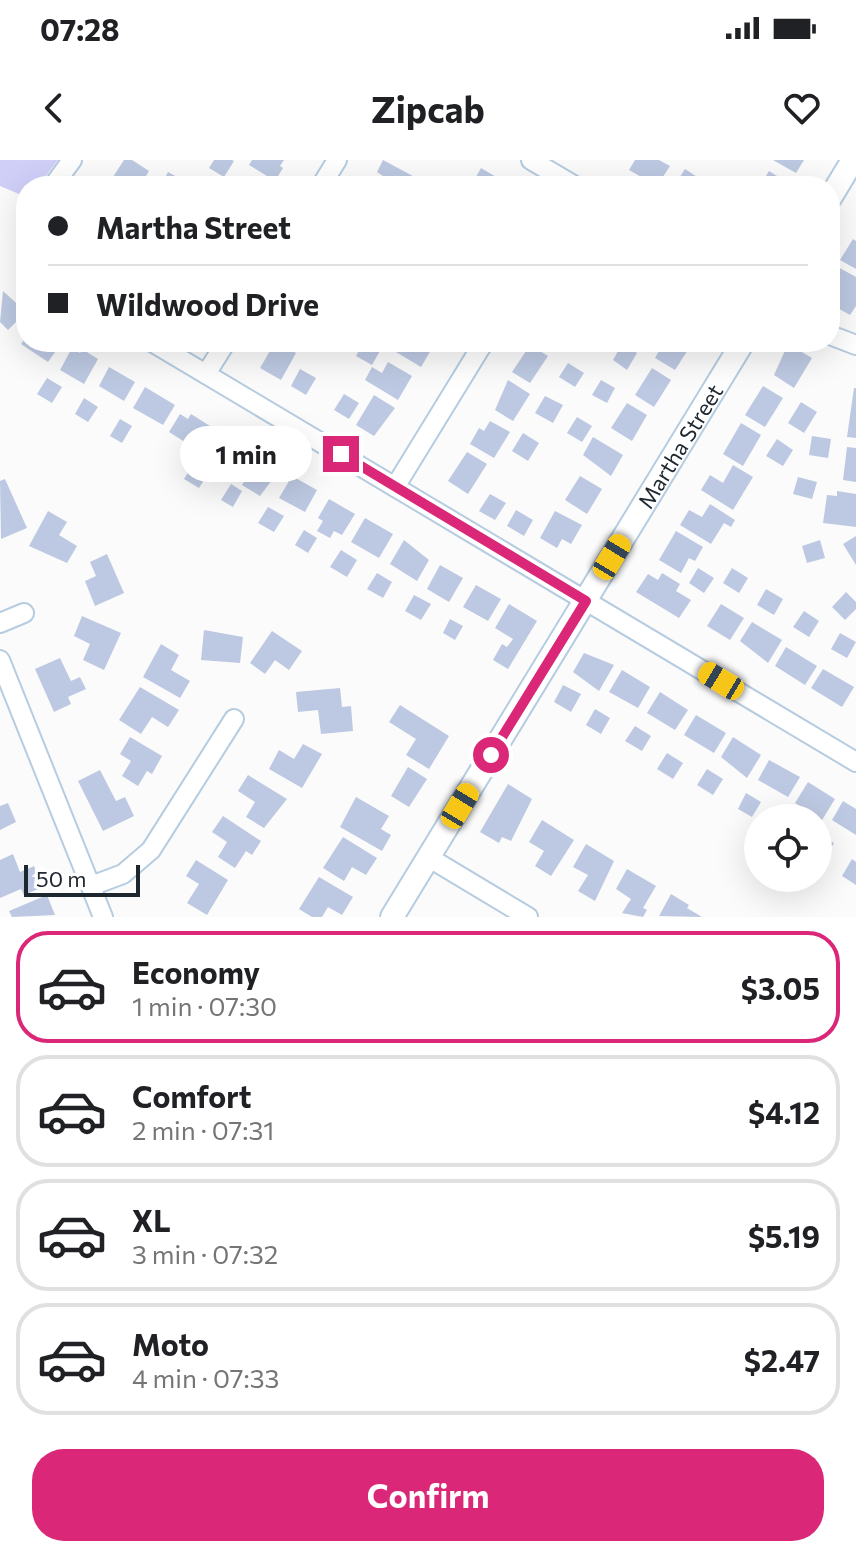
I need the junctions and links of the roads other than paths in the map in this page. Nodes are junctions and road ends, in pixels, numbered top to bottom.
1 (531, 160) edge
2 (853, 160) edge
3 (558, 176) edge
4 (840, 181) edge
5 (169, 352) edge
6 (220, 352) edge
7 (478, 352) edge
8 (737, 352) edge
9 (206, 374) junction
10 (395, 487) junction
11 (586, 601) junction
12 (24, 613) dead end
13 (0, 623) edge
14 (0, 660) edge
15 (234, 719) dead end
16 (856, 762) edge
17 (428, 857) junction
18 (91, 886) junction
19 (103, 917) edge
20 (392, 917) edge
21 (528, 917) edge

1 - 3 street
2 - 4 street
5 - 9 street
6 - 9 street
7 - 10 street
8 - 11 street, Martha Street
9 - 10 street
10 - 11 street
11 - 16 street
11 - 17 street, Martha Street
12 - 13 street
14 - 18 street
15 - 18 street
17 - 20 street, Martha Street
17 - 21 street
18 - 19 street

